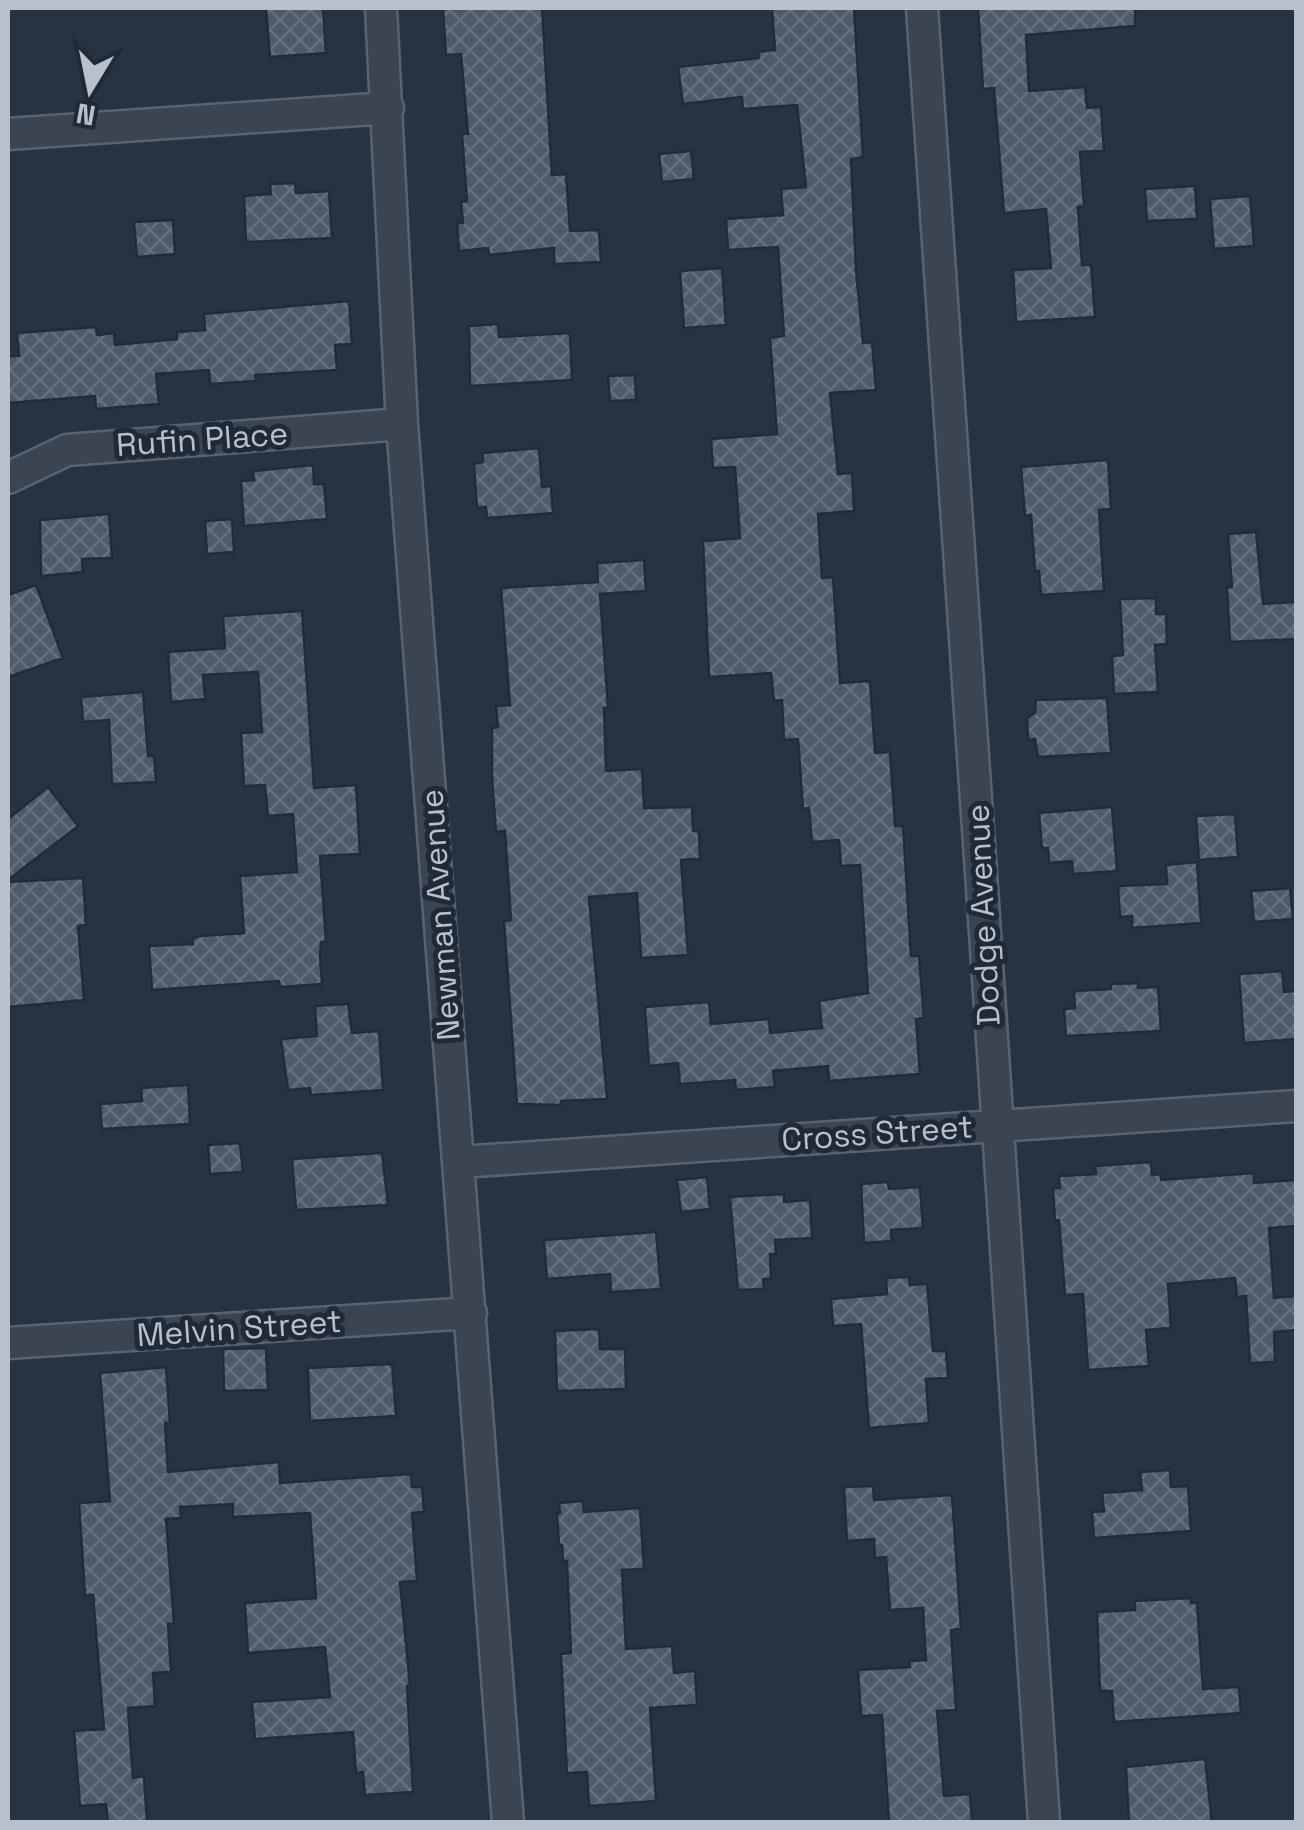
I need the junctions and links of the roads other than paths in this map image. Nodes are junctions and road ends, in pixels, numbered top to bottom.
1 (381, 8) edge
2 (922, 8) edge
3 (388, 108) junction
4 (8, 134) edge
5 (402, 424) junction
6 (8, 478) edge
7 (1296, 1106) edge
8 (996, 1124) junction
9 (459, 1162) junction
10 (471, 1313) junction
11 (8, 1343) edge
12 (508, 1822) edge
13 (1044, 1822) edge

1 - 3 street, Newman Avenue
2 - 8 street, Dodge Avenue
3 - 4 street
3 - 5 street, Newman Avenue
5 - 6 street, Rufin Place
5 - 9 street, Newman Avenue
7 - 8 street, Cross Street
8 - 9 street, Cross Street
8 - 13 street, Dodge Avenue
9 - 10 street, Newman Avenue
10 - 11 street, Melvin Street
10 - 12 street, Newman Avenue

